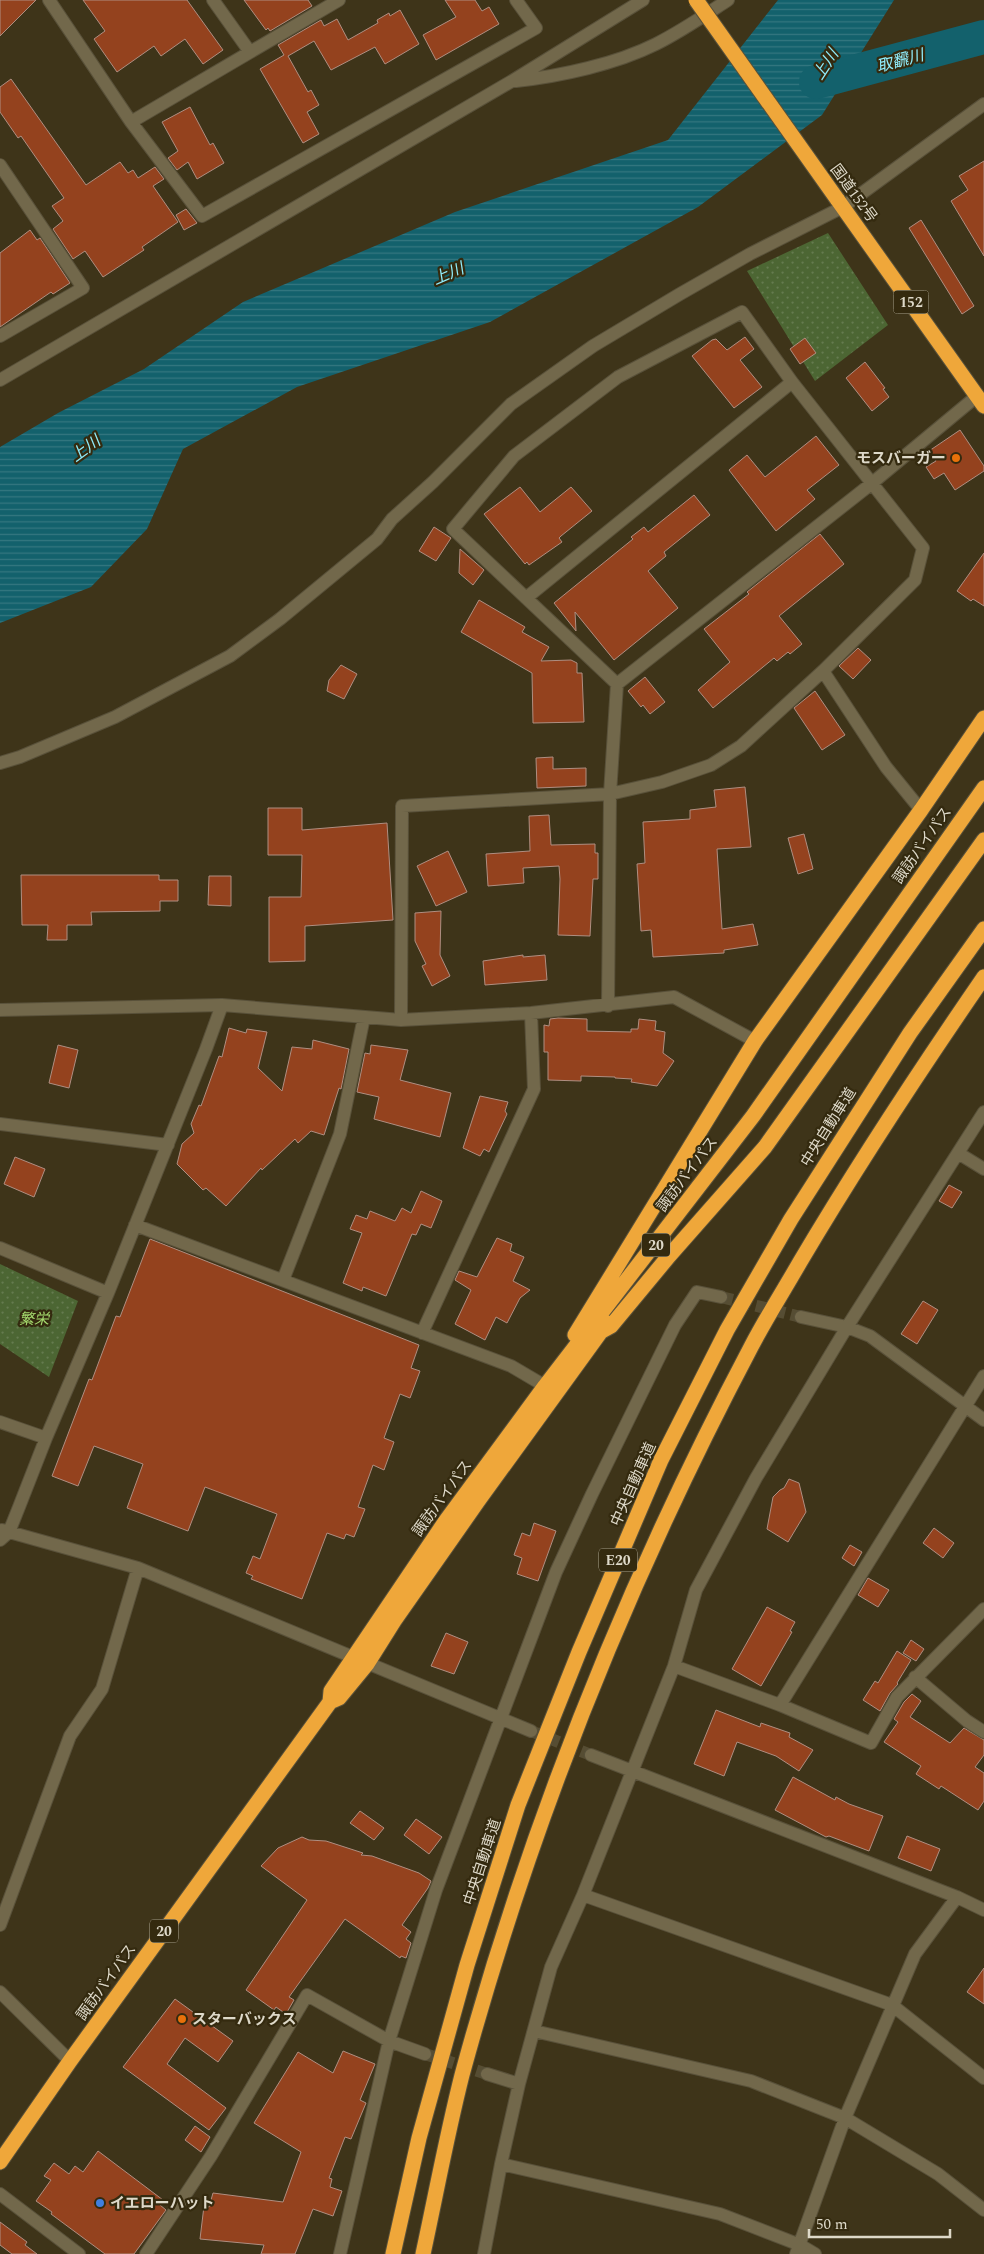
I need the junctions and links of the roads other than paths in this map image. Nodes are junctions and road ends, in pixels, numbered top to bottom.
1 (49, 0) edge
2 (213, 0) edge
3 (338, 0) edge
4 (516, 0) edge
5 (643, 0) edge
6 (696, 0) edge
7 (728, 0) edge
8 (250, 52) junction
9 (512, 81) junction
10 (984, 104) edge
11 (130, 122) junction
12 (0, 165) edge
13 (840, 203) junction
14 (0, 336) edge
15 (0, 380) edge
16 (792, 382) junction
17 (981, 401) edge
18 (871, 484) junction
19 (526, 598) junction
20 (823, 671) junction
21 (617, 684) junction
22 (984, 718) edge
23 (0, 763) edge
24 (984, 788) edge
25 (610, 794) junction
26 (984, 802) edge
27 (921, 810) junction
28 (984, 840) edge
29 (984, 929) edge
30 (984, 977) edge
31 (222, 1005) junction
32 (608, 1006) junction
33 (0, 1010) edge
34 (531, 1013) junction
35 (364, 1017) junction
36 (401, 1020) junction
37 (754, 1041) junction
38 (984, 1112) edge
39 (0, 1124) edge
40 (168, 1144) junction
41 (958, 1153) junction
42 (984, 1170) edge
43 (135, 1225) junction
44 (0, 1248) edge
45 (283, 1280) junction
46 (108, 1293) junction
47 (720, 1298) tunnel mouth
48 (801, 1317) tunnel mouth
49 (847, 1327) junction
50 (602, 1331) junction
51 (422, 1333) junction
52 (558, 1370) junction
53 (984, 1376) edge
54 (545, 1386) junction
55 (965, 1406) junction
56 (984, 1420) edge
57 (0, 1422) edge
58 (46, 1438) junction
59 (3, 1534) edge
60 (138, 1568) junction
61 (984, 1609) edge
62 (360, 1661) junction
63 (674, 1666) junction
64 (915, 1676) junction
65 (780, 1705) junction
66 (503, 1718) junction
67 (531, 1730) tunnel mouth
68 (984, 1732) edge
69 (591, 1755) tunnel mouth
70 (633, 1772) junction
71 (583, 1895) junction
72 (957, 1897) junction
73 (984, 1910) edge
74 (0, 1925) edge
75 (0, 1992) edge
76 (892, 2005) junction
77 (534, 2031) junction
78 (389, 2041) junction
79 (425, 2054) tunnel mouth
80 (70, 2061) junction
81 (487, 2074) tunnel mouth
82 (984, 2078) edge
83 (519, 2084) junction
84 (845, 2118) junction
85 (449, 2132) junction
86 (0, 2162) edge
87 (500, 2164) junction
88 (0, 2194) edge
89 (984, 2210) edge
90 (798, 2249) edge
91 (79, 2254) edge
92 (146, 2254) edge
93 (340, 2254) edge
94 (393, 2254) edge
95 (424, 2254) edge
96 (432, 2254) edge
97 (484, 2254) edge
98 (815, 2254) edge

1 - 11 street
2 - 8 street
3 - 8 street
4 - 11 street
5 - 9 street
6 - 13 highway, 国道152号 / 152, bridge
7 - 9 street
8 - 11 street
9 - 15 street
10 - 13 street
12 - 14 street
13 - 17 highway, 国道152号 / 152
13 - 23 street
16 - 18 street
16 - 19 street
16 - 19 street
17 - 18 street
18 - 20 street
18 - 21 street
19 - 21 street
20 - 25 street
20 - 27 street
21 - 25 street
22 - 27 highway, 20
24 - 52 highway, 諏訪バイパス / 20
25 - 32 street
25 - 36 street
26 - 50 highway, 諏訪バイパス / 20
27 - 37 highway, 20
28 - 50 highway, 20
29 - 94 highway, 中央自動車道 / E20
30 - 85 highway, E20
31 - 33 street
31 - 35 street
31 - 40 street
32 - 34 street
32 - 37 street
34 - 36 street
34 - 51 street
35 - 36 street
35 - 45 street
37 - 52 highway, 20
38 - 41 street
39 - 40 street
40 - 43 street
41 - 42 street
41 - 49 street
43 - 45 street
43 - 46 street
44 - 46 street
45 - 51 street
46 - 58 street
47 - 66 street
48 - 49 street
49 - 55 street
49 - 63 street
50 - 62 highway, 諏訪バイパス / 20
51 - 54 street
52 - 54 highway, 諏訪バイパス / 20
53 - 55 street
54 - 62 highway, 諏訪バイパス / 20
55 - 56 street
55 - 65 street
57 - 58 street
58 - 59 street
59 - 60 street
60 - 62 street
60 - 74 street
61 - 64 street
62 - 66 street
62 - 80 highway, 諏訪バイパス / 20
63 - 65 street
63 - 70 street
64 - 65 street
64 - 68 street
66 - 67 street
66 - 78 street
69 - 70 street
70 - 71 street
70 - 72 street
71 - 76 street
71 - 77 street
72 - 73 street
72 - 76 street
75 - 80 street
76 - 82 street
76 - 84 street
77 - 83 street
77 - 84 street
78 - 79 street
78 - 92 street
78 - 93 street
80 - 86 highway, 諏訪バイパス / 20
81 - 83 street
83 - 87 street
84 - 89 street
84 - 90 street
85 - 95 highway, E20
85 - 96 highway
87 - 90 street
87 - 97 street
88 - 91 street
90 - 98 street

